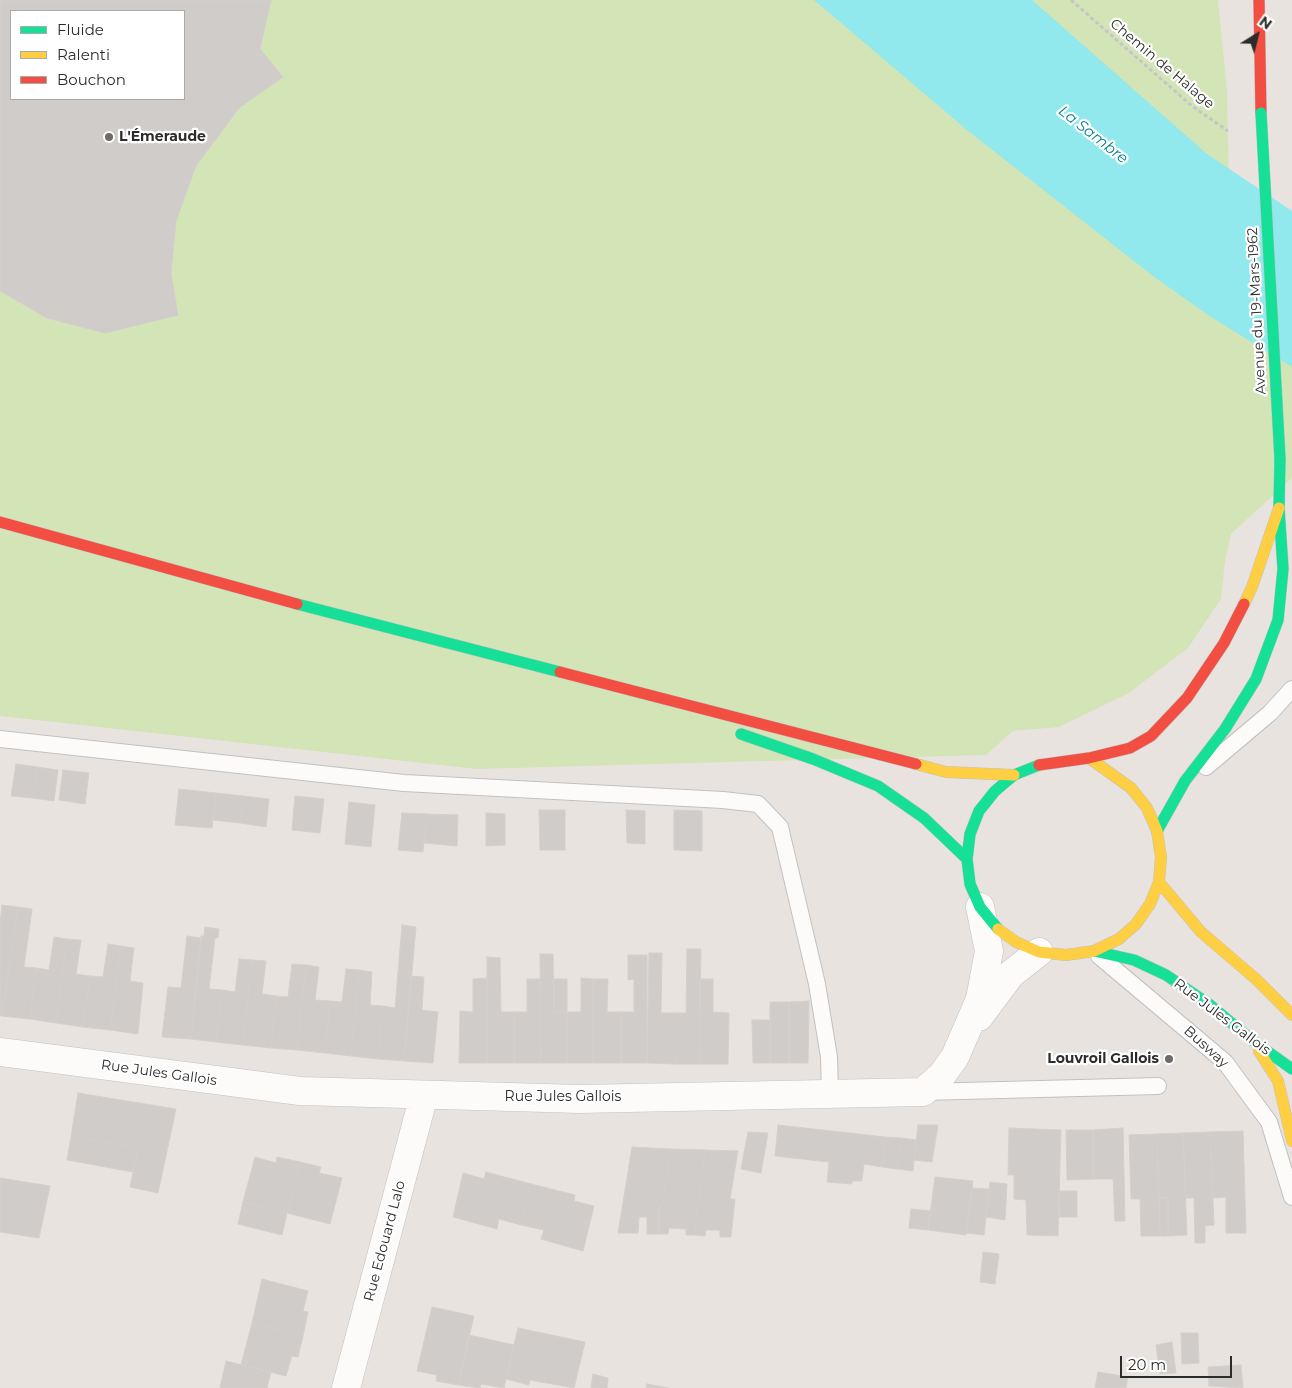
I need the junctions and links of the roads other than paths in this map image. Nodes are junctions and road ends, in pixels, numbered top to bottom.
1 (1259, 0) edge
2 (1279, 508) junction
3 (0, 522) edge
4 (543, 669) junction
5 (1292, 689) edge
6 (698, 720) dead end
7 (726, 729) dead end
8 (0, 739) edge
9 (1089, 758) junction
10 (1014, 775) junction
11 (1185, 781) junction
12 (1157, 831) junction
13 (967, 858) junction
14 (1159, 882) junction
15 (980, 907) junction
16 (1094, 951) junction
17 (1039, 952) junction
18 (1292, 1015) edge
19 (970, 1027) junction
20 (1253, 1041) junction
21 (0, 1052) edge
22 (1292, 1069) edge
23 (1158, 1086) dead end
24 (923, 1092) junction
25 (830, 1094) junction
26 (424, 1095) junction
27 (1292, 1140) edge
28 (1292, 1197) edge
29 (346, 1388) edge

1 - 2 main road, Avenue du 19-Mars-1962, bridge
2 - 9 main road
2 - 11 main road
3 - 4 main road
4 - 6 main road
4 - 10 main road
5 - 11 lane
7 - 13 main road
8 - 25 lane
9 - 10 main road
9 - 12 main road
10 - 13 main road
11 - 12 main road
12 - 14 main road
13 - 15 main road
14 - 16 main road
14 - 18 main road
15 - 17 main road
15 - 19 street
16 - 17 main road
16 - 20 main road, Rue Jules Gallois
16 - 28 lane, Busway
17 - 19 street
19 - 24 street
20 - 22 main road, Rue Jules Gallois
20 - 27 main road
21 - 26 street, Rue Jules Gallois
23 - 24 lane
24 - 25 street, Rue Jules Gallois
25 - 26 street, Rue Jules Gallois
26 - 29 street, Rue Edouard Lalo

